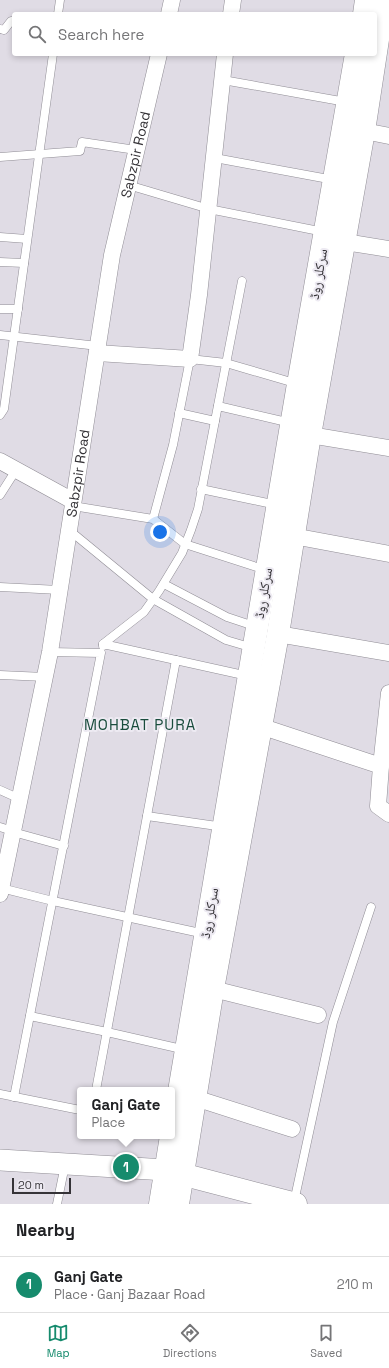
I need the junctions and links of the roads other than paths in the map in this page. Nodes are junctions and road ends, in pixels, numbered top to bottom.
1 (60, 0) edge
2 (172, 0) edge
3 (233, 0) edge
4 (366, 0) edge
5 (384, 0) edge
6 (58, 12) edge
7 (169, 12) edge
8 (231, 12) edge
9 (373, 12) edge
10 (377, 19) edge
11 (12, 21) edge
12 (0, 29) edge
13 (53, 56) edge
14 (159, 56) edge
15 (226, 56) edge
16 (356, 56) edge
17 (373, 56) edge
18 (223, 80) junction
19 (348, 102) junction
20 (343, 128) junction
21 (364, 131) junction
22 (389, 136) edge
23 (136, 150) junction
24 (39, 154) junction
25 (0, 157) edge
26 (215, 158) junction
27 (334, 180) junction
28 (128, 185) junction
29 (209, 209) junction
30 (325, 232) junction
31 (0, 237) edge
32 (27, 239) junction
33 (344, 242) junction
34 (389, 249) edge
35 (0, 262) edge
36 (24, 263) junction
37 (242, 281) dead end
38 (0, 309) edge
39 (18, 309) junction
40 (0, 335) edge
41 (14, 337) junction
42 (97, 349) junction
43 (190, 359) junction
44 (226, 363) junction
45 (298, 384) junction
46 (218, 406) junction
47 (180, 413) junction
48 (0, 415) edge
49 (215, 421) junction
50 (298, 430) junction
51 (389, 448) edge
52 (0, 461) edge
53 (16, 470) junction
54 (201, 489) junction
55 (0, 495) edge
56 (73, 504) junction
57 (278, 505) junction
58 (153, 519) junction
59 (69, 530) junction
60 (293, 536) junction
61 (186, 544) junction
62 (389, 554) edge
63 (267, 570) junction
64 (164, 584) junction
65 (0, 587) edge
66 (59, 590) junction
67 (153, 599) junction
68 (258, 627) junction
69 (278, 634) junction
70 (103, 644) junction
71 (254, 648) junction
72 (50, 652) junction
73 (101, 653) junction
74 (389, 653) edge
75 (176, 660) junction
76 (0, 675) edge
77 (249, 676) junction
78 (45, 677) junction
79 (389, 692) edge
80 (251, 723) junction
81 (387, 729) edge
82 (381, 766) junction
83 (0, 790) edge
84 (20, 799) junction
85 (389, 814) edge
86 (147, 816) junction
87 (224, 827) junction
88 (9, 830) edge
89 (64, 846) junction
90 (0, 891) edge
91 (53, 901) junction
92 (371, 907) dead end
93 (128, 917) junction
94 (206, 935) junction
95 (205, 988) junction
96 (318, 1015) dead end
97 (30, 1016) junction
98 (107, 1032) junction
99 (186, 1050) junction
100 (97, 1087) edge
101 (0, 1094) edge
102 (14, 1097) junction
103 (195, 1098) junction
104 (77, 1109) edge
105 (175, 1114) edge
106 (292, 1128) dead end
107 (172, 1139) edge
108 (0, 1160) edge
109 (65, 1164) junction
110 (174, 1172) junction
111 (56, 1204) edge
112 (160, 1204) edge
113 (178, 1204) edge
114 (295, 1204) edge

1 - 6 lane
2 - 7 street
3 - 8 street
4 - 9 main road
5 - 10 main road
11 - 12 lane
13 - 24 lane
14 - 23 street, Sabzpir Road
15 - 18 street
16 - 19 main road, سرکلر روڈ
17 - 21 main road
18 - 19 lane
18 - 26 street
19 - 20 main road, سرکلر روڈ
20 - 21 main road
20 - 27 main road, سرکلر روڈ
21 - 22 street
21 - 33 main road
23 - 24 lane
23 - 28 street, Sabzpir Road
24 - 25 lane
24 - 32 lane
26 - 27 lane
26 - 29 street
27 - 30 main road, سرکلر روڈ
28 - 29 lane
28 - 42 street, Sabzpir Road
29 - 30 lane
29 - 43 street
30 - 45 main road, سرکلر روڈ
31 - 32 lane
32 - 36 lane
33 - 34 street
33 - 50 main road
35 - 36 lane
36 - 39 lane
37 - 44 lane
38 - 39 lane
39 - 41 lane
40 - 41 lane
41 - 42 lane
41 - 48 lane
42 - 43 street
42 - 56 street, Sabzpir Road
43 - 44 lane
43 - 47 lane
44 - 45 lane
44 - 46 lane
45 - 50 main road, سرکلر روڈ
46 - 49 lane
46 - 50 lane
47 - 49 lane
47 - 58 lane
49 - 54 lane
50 - 51 street
50 - 57 main road, سرکلر روڈ
50 - 60 main road
52 - 53 street
53 - 55 lane
53 - 56 street
54 - 57 lane
54 - 61 lane
56 - 58 lane
56 - 59 street, Sabzpir Road
57 - 63 main road, سرکلر روڈ
58 - 61 lane
59 - 66 street, Sabzpir Road
59 - 67 lane
60 - 62 street
60 - 69 main road
61 - 63 lane
61 - 64 lane
63 - 68 main road, سرکلر روڈ
64 - 67 lane
64 - 68 lane
65 - 66 lane
66 - 72 street, Sabzpir Road
67 - 70 lane
67 - 71 lane
68 - 71 main road, سرکلر روڈ
69 - 74 street
69 - 80 main road
70 - 73 lane
70 - 75 lane
71 - 77 main road, سرکلر روڈ
72 - 73 lane
72 - 78 street, Sabzpir Road
73 - 89 lane
75 - 77 lane
75 - 86 lane
76 - 78 lane
77 - 80 main road, سرکلر روڈ
78 - 84 street, Sabzpir Road
79 - 81 street
80 - 82 street
80 - 87 main road, سرکلر روڈ
80 - 95 main road
81 - 82 street
82 - 85 street
83 - 84 lane
84 - 88 street, Sabzpir Road
86 - 87 lane
86 - 93 lane
87 - 94 main road, سرکلر روڈ
88 - 89 lane
88 - 90 street, Sabzpir Road
89 - 91 lane
90 - 91 lane
91 - 93 lane
91 - 97 lane
92 - 114 lane
93 - 94 lane
93 - 98 lane
94 - 95 main road, سرکلر روڈ
95 - 96 street
95 - 99 main road, سرکلر روڈ
95 - 103 main road
97 - 98 lane
97 - 102 lane
98 - 99 lane
98 - 100 lane
99 - 105 main road, سرکلر روڈ
101 - 102 lane
102 - 104 lane
103 - 106 street
103 - 110 main road
107 - 110 main road, سرکلر روڈ
108 - 109 street
109 - 110 street
109 - 111 lane
110 - 112 main road, سرکلر روڈ
110 - 113 main road
110 - 114 main road

